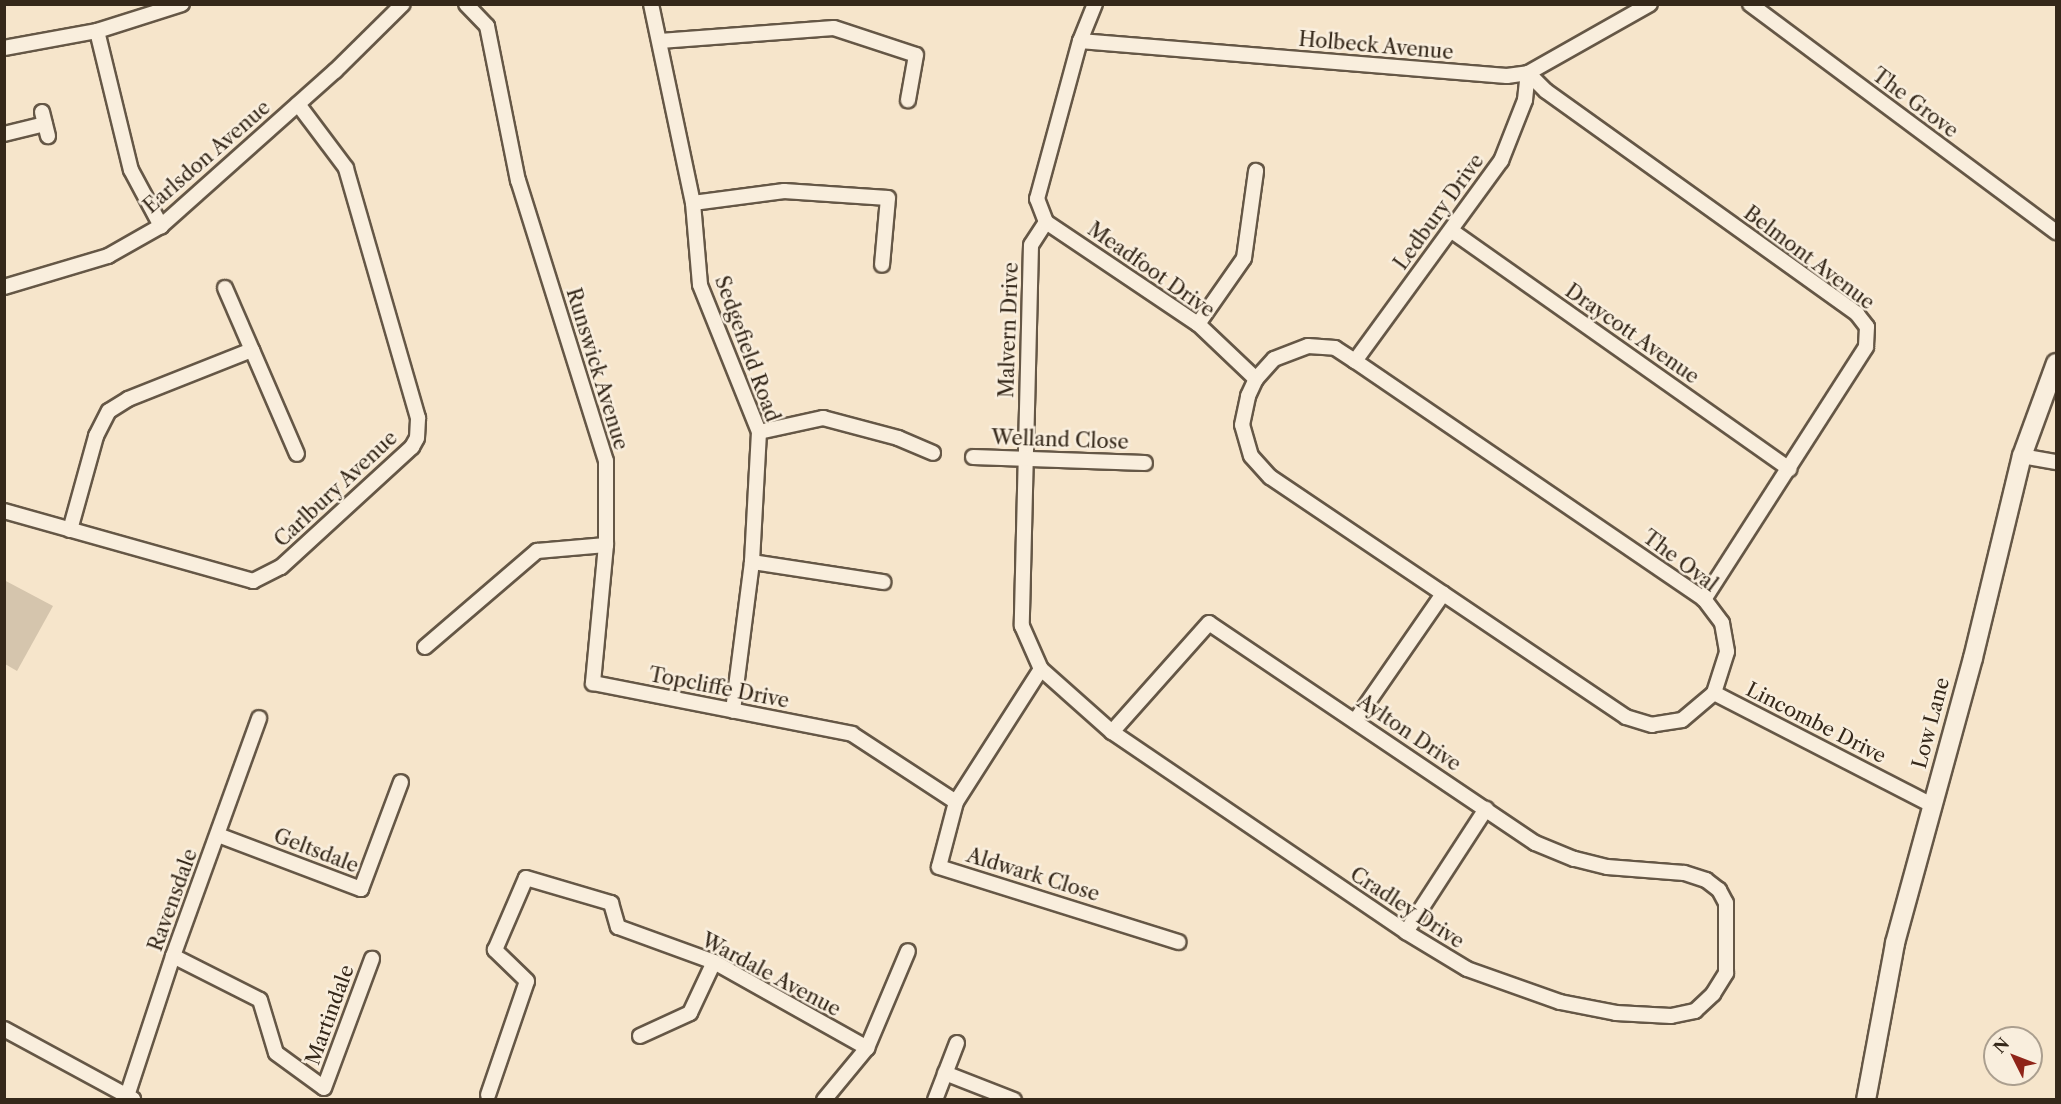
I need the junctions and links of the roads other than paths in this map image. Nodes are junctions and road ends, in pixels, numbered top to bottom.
1 (182, 4) edge
2 (403, 4) edge
3 (465, 4) edge
4 (651, 4) edge
5 (1095, 4) edge
6 (1650, 4) edge
7 (1750, 4) edge
8 (98, 31) junction
9 (660, 41) junction
10 (1080, 41) junction
11 (4, 48) edge
12 (1528, 73) junction
13 (908, 100) dead end
14 (298, 104) junction
15 (45, 124) dead end
16 (4, 134) edge
17 (1256, 171) dead end
18 (693, 203) junction
19 (1046, 222) junction
20 (161, 226) junction
21 (1452, 231) junction
22 (2056, 232) edge
23 (882, 265) dead end
24 (4, 287) edge
25 (225, 288) dead end
26 (1198, 324) junction
27 (252, 350) junction
28 (1355, 361) junction
29 (2056, 363) edge
30 (1256, 379) junction
31 (759, 432) junction
32 (289, 435) junction
33 (275, 441) dead end
34 (933, 453) dead end
35 (297, 454) dead end
36 (973, 456) dead end
37 (2022, 456) junction
38 (1024, 459) junction
39 (2056, 462) edge
40 (1145, 463) dead end
41 (1789, 470) junction
42 (4, 512) edge
43 (70, 530) junction
44 (606, 546) junction
45 (752, 562) junction
46 (883, 582) dead end
47 (1443, 594) junction
48 (1704, 598) junction
49 (425, 647) dead end
50 (1041, 669) junction
51 (1714, 693) junction
52 (733, 711) junction
53 (259, 718) dead end
54 (1356, 720) junction
55 (1112, 732) junction
56 (401, 782) dead end
57 (956, 802) junction
58 (1932, 805) junction
59 (1485, 809) junction
60 (218, 835) junction
61 (1726, 903) joint
62 (1406, 932) junction
63 (1179, 942) dead end
64 (908, 951) dead end
65 (172, 956) junction
66 (372, 959) dead end
67 (714, 962) junction
68 (4, 1029) edge
69 (640, 1036) dead end
70 (957, 1043) dead end
71 (867, 1048) junction
72 (945, 1073) junction
73 (488, 1095) dead end
74 (131, 1098) edge
75 (824, 1100) edge
76 (934, 1100) edge
77 (1014, 1100) edge
78 (1866, 1100) edge

1 - 8 street
2 - 14 street, Earlsdon Avenue
3 - 44 street, Runswick Avenue
4 - 9 street, Sedgefield Road
5 - 10 street
6 - 12 street, Holbeck Avenue
7 - 22 street, The Grove
8 - 11 street
8 - 20 street
9 - 13 street
9 - 18 street, Sedgefield Road
10 - 12 street, Holbeck Avenue
10 - 19 street
12 - 21 street, Ledbury Drive
12 - 41 street, Belmont Avenue
14 - 20 street, Earlsdon Avenue
14 - 43 street, Carlbury Avenue
15 - 16 street
17 - 26 street
18 - 23 street
18 - 31 street, Sedgefield Road
19 - 26 street, Meadfoot Drive
19 - 38 street, Malvern Drive
20 - 24 street, Earlsdon Avenue
21 - 28 street, Ledbury Drive
21 - 41 street, Draycott Avenue
25 - 27 street
26 - 30 street, Meadfoot Drive
27 - 32 street
27 - 43 street
28 - 30 street, The Oval
28 - 48 street, The Oval
29 - 37 main road, Low Lane
30 - 47 street, The Oval
31 - 34 street
31 - 45 street, Sedgefield Road
32 - 33 street
32 - 35 street
36 - 38 street, Welland Close
37 - 39 street
37 - 58 main road, Low Lane
38 - 40 street, Welland Close
38 - 50 street, Malvern Drive
41 - 48 street, Belmont Avenue
42 - 43 street, Carlbury Avenue
44 - 49 street
44 - 52 street, Topcliffe Drive
45 - 46 street
45 - 52 street, Sedgefield Road
47 - 51 street, The Oval
47 - 54 street
48 - 51 street, The Oval
50 - 55 street, Cradley Drive
50 - 57 street
51 - 58 street, Lincombe Drive
52 - 57 street, Topcliffe Drive
53 - 60 street, Ravensdale
54 - 55 street, Aylton Drive
54 - 59 street, Aylton Drive
55 - 62 street, Cradley Drive
56 - 60 street, Geltsdale
57 - 63 street, Aldwark Close
58 - 78 main road, Low Lane
59 - 61 street, Aylton Drive
59 - 62 street
60 - 65 street, Ravensdale
61 - 62 street, Cradley Drive
64 - 71 street
65 - 66 street, Martindale
65 - 74 street, Ravensdale
67 - 69 street
67 - 71 street, Wardale Avenue
67 - 73 street, Wardale Avenue
68 - 74 street
70 - 72 street
71 - 75 street
72 - 76 street
72 - 77 street

